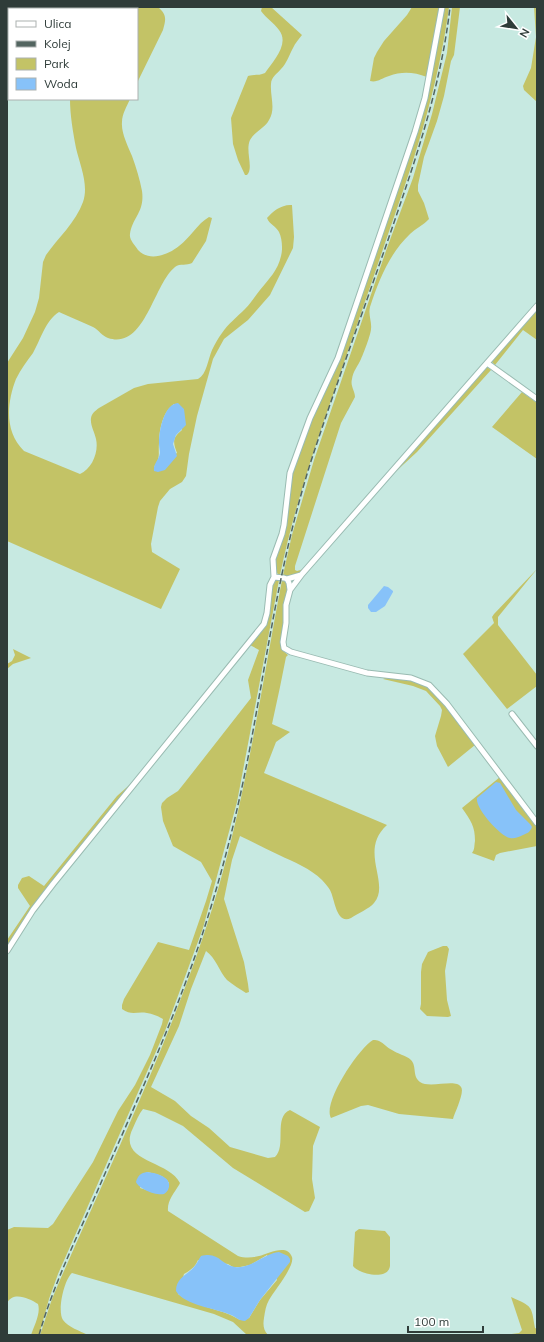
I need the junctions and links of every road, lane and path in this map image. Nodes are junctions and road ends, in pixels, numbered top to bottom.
1 (442, 7) edge
2 (537, 306) edge
3 (487, 363) junction
4 (537, 399) edge
5 (302, 574) junction
6 (274, 577) junction
7 (287, 579) junction
8 (290, 590) junction
9 (512, 714) dead end
10 (537, 746) edge
11 (537, 823) edge
12 (7, 951) edge

1 - 6 street
2 - 3 street
3 - 4 street
3 - 5 street
5 - 7 street
5 - 8 street
6 - 7 street
6 - 12 street
7 - 8 street
8 - 11 street
9 - 10 street

